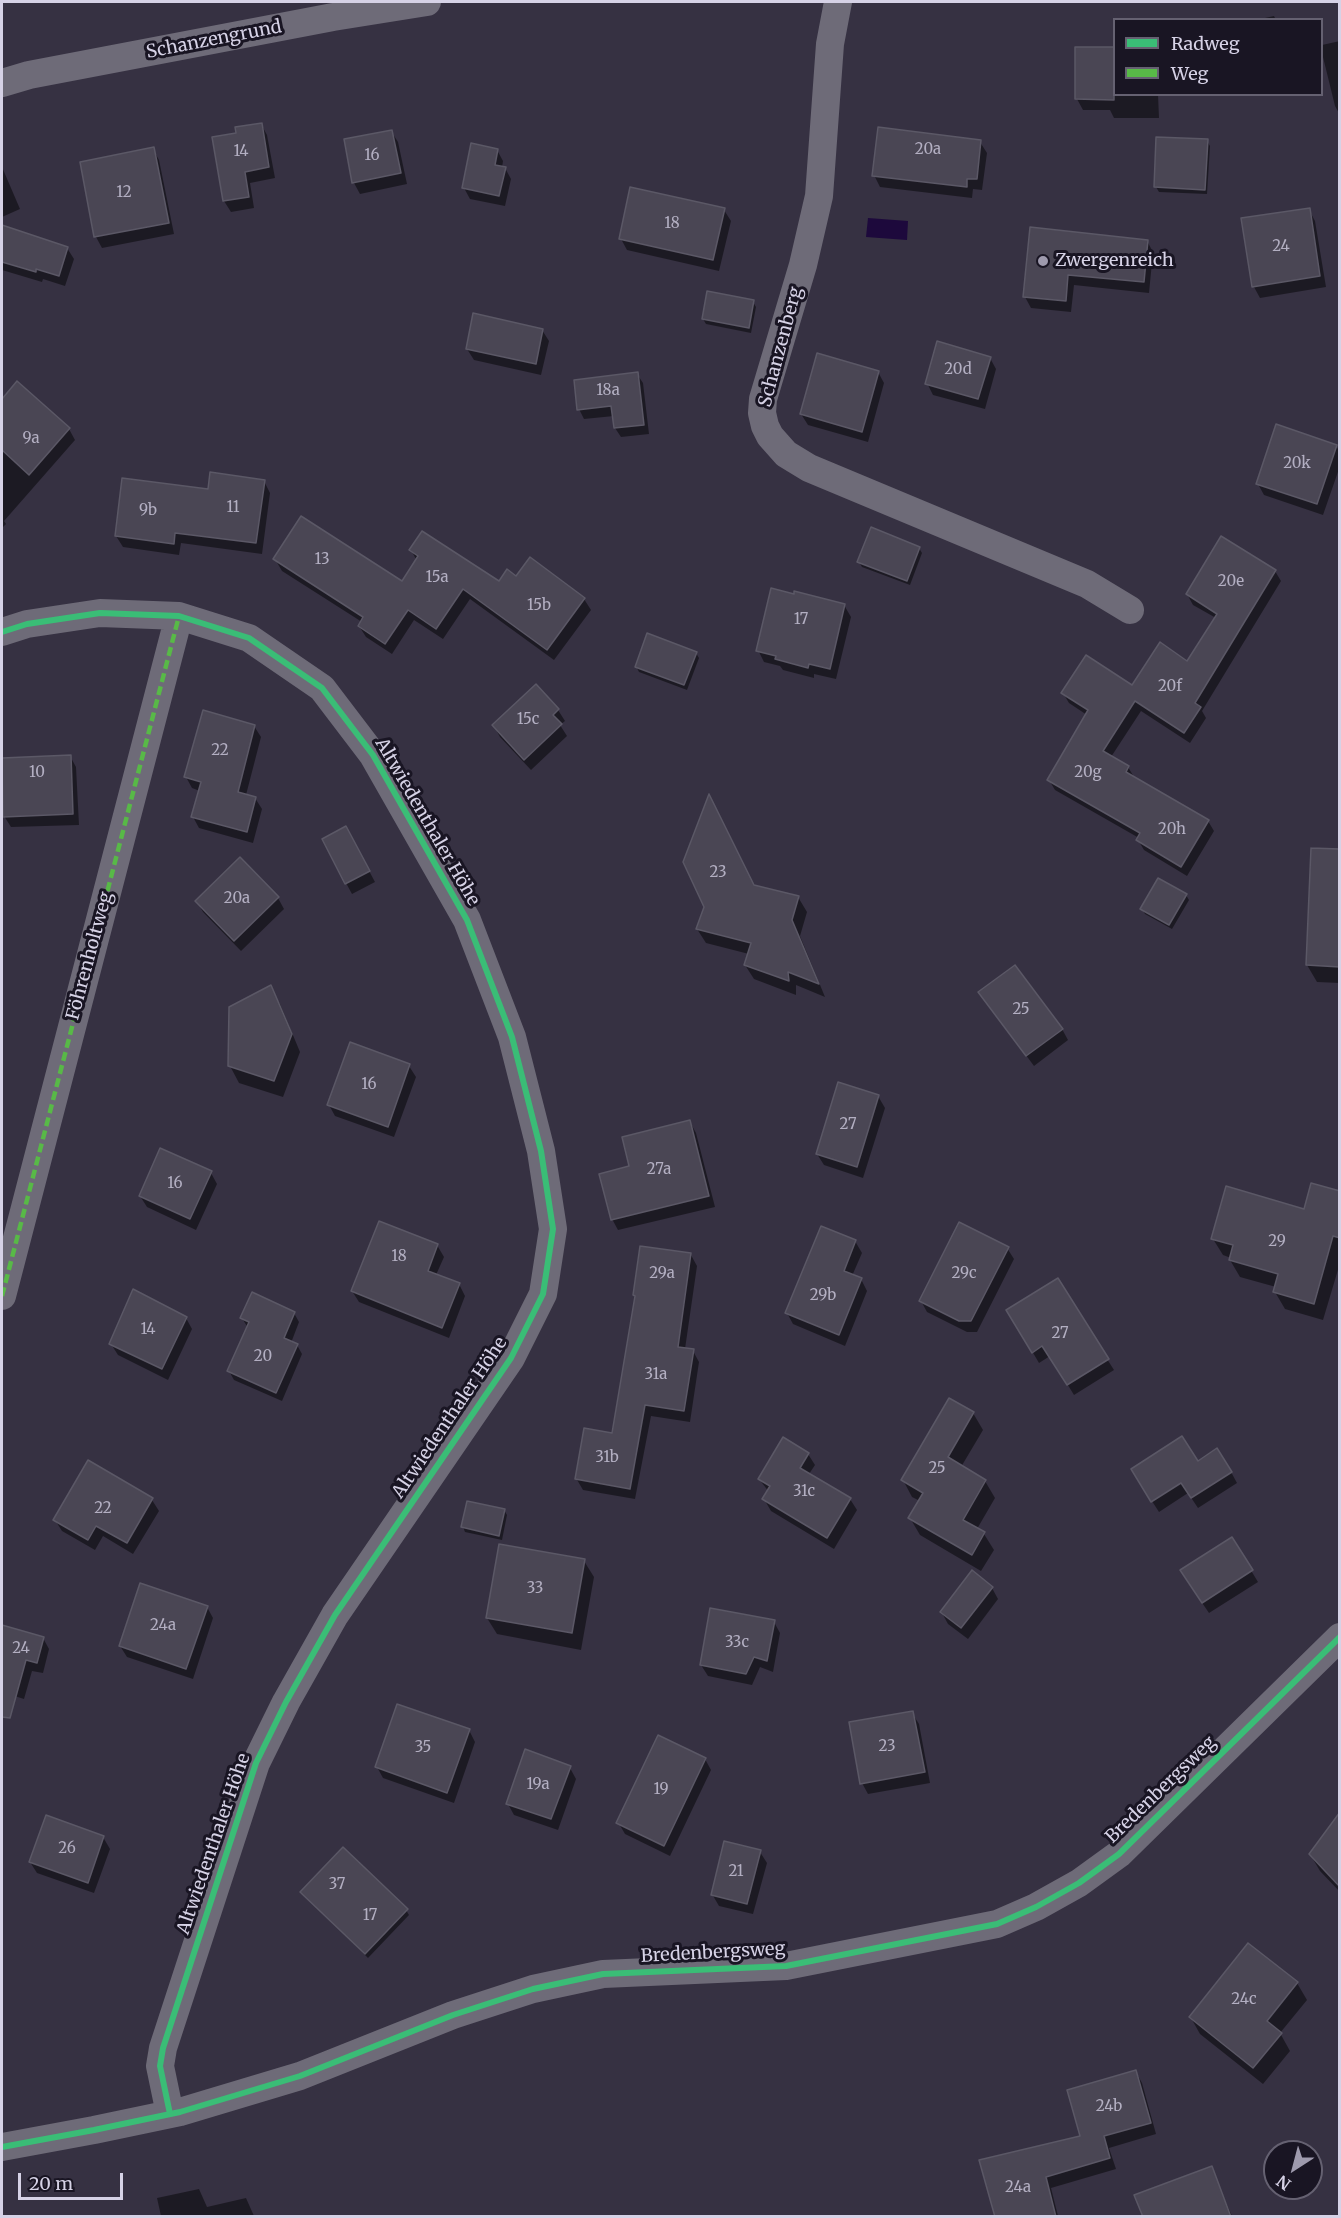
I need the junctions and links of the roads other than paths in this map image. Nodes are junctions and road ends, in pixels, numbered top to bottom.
1 (427, 2) edge
2 (838, 2) edge
3 (2, 83) edge
4 (1130, 610) dead end
5 (179, 616) junction
6 (2, 632) edge
7 (2, 1296) edge
8 (1340, 1637) edge
9 (170, 2114) junction
10 (2, 2147) edge

1 - 3 street, Schanzengrund
2 - 4 street, Schanzenberg
5 - 6 street, Altwiedenthaler Höhe
5 - 7 street, Föhrenholtweg
5 - 9 street, Altwiedenthaler Höhe
8 - 9 street, Bredenbergsweg
9 - 10 street, Bredenbergsweg

